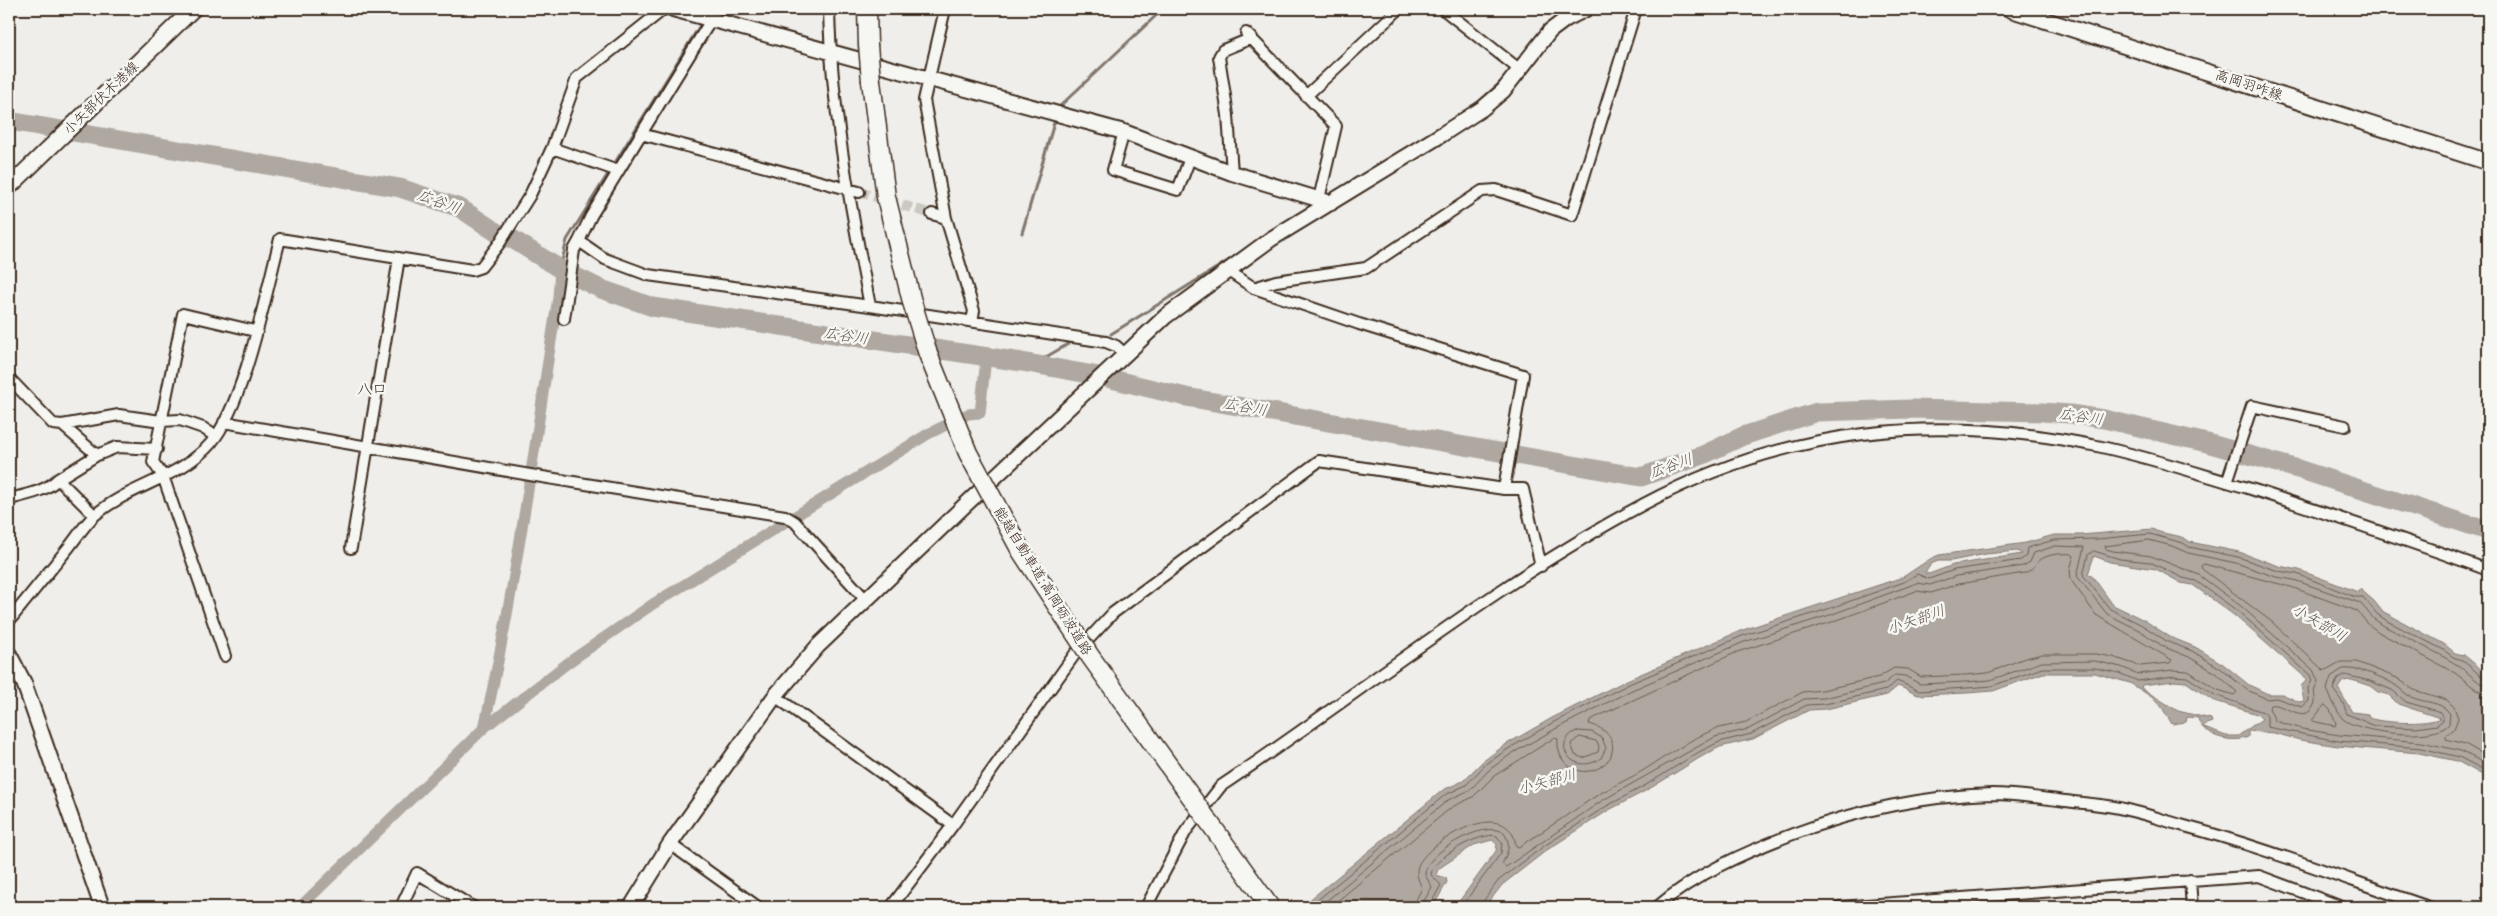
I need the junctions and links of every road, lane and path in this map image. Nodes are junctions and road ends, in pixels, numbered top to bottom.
1 (193, 9) edge
2 (664, 9) edge
3 (673, 9) edge
4 (829, 9) edge
5 (867, 9) edge
6 (945, 9) edge
7 (1399, 9) edge
8 (1443, 9) edge
9 (1586, 9) edge
10 (1636, 9) edge
11 (2010, 9) edge
12 (2034, 12) edge
13 (704, 18) junction
14 (830, 52) junction
15 (1515, 67) junction
16 (928, 78) junction
17 (1306, 96) junction
18 (1124, 132) junction
19 (641, 134) junction
20 (552, 148) junction
21 (1190, 158) junction
22 (2488, 162) edge
23 (618, 171) junction
24 (1232, 173) junction
25 (9, 187) edge
26 (848, 188) junction
27 (859, 192) tunnel mouth
28 (1325, 201) junction
29 (932, 214) tunnel mouth
30 (946, 218) junction
31 (579, 241) junction
32 (399, 258) junction
33 (1230, 268) junction
34 (1254, 288) junction
35 (870, 306) junction
36 (564, 319) dead end
37 (972, 321) junction
38 (255, 331) junction
39 (1122, 359) junction
40 (9, 378) edge
41 (161, 421) junction
42 (224, 422) junction
43 (62, 425) junction
44 (2345, 426) dead end
45 (215, 436) junction
46 (369, 446) junction
47 (157, 449) junction
48 (97, 455) junction
49 (163, 476) junction
50 (58, 479) junction
51 (2227, 482) junction
52 (1504, 489) junction
53 (9, 499) edge
54 (94, 516) junction
55 (351, 548) dead end
56 (1540, 566) junction
57 (2488, 570) edge
58 (866, 600) junction
59 (9, 621) edge
60 (9, 654) edge
61 (225, 656) dead end
62 (775, 696) junction
63 (953, 825) junction
64 (670, 844) junction
65 (2190, 880) junction
66 (102, 907) edge
67 (401, 907) edge
68 (473, 907) edge
69 (631, 907) edge
70 (758, 907) edge
71 (891, 907) edge
72 (1146, 907) edge
73 (1270, 907) edge
74 (1657, 907) edge
75 (1839, 907) edge
76 (2192, 907) edge
77 (2342, 907) edge
78 (2429, 907) edge

1 - 25 main road, 小矢部伏木港線
2 - 20 street
3 - 13 street
4 - 14 street
5 - 73 highway, 能越自動車道;高岡砺波道路, bridge
6 - 16 street
7 - 17 street
8 - 15 street
9 - 15 street
10 - 34 street
11 - 12 main road, 高岡羽咋線
12 - 22 main road, 高岡羽咋線
13 - 14 street
13 - 19 street
14 - 16 street
14 - 26 street
15 - 28 street
16 - 18 street
16 - 30 street
17 - 24 street
17 - 28 street
18 - 21 street
18 - 21 street
19 - 23 street
19 - 26 street
20 - 23 street
20 - 32 street
21 - 24 street
23 - 31 street
24 - 28 street
26 - 27 street
26 - 35 street
28 - 33 street
29 - 30 street
30 - 37 street
31 - 35 street
31 - 36 street
32 - 38 street
32 - 46 street
33 - 34 street
33 - 39 street
34 - 52 street
35 - 37 street
37 - 39 street
38 - 41 street
38 - 42 street
39 - 58 street
40 - 43 street
41 - 43 street
41 - 45 street
41 - 47 street
42 - 45 street
42 - 46 street
43 - 48 street
44 - 51 street
45 - 49 street
46 - 55 street
46 - 58 street
47 - 48 street
47 - 49 street
48 - 50 street
49 - 54 street
49 - 61 street
50 - 53 street
50 - 54 street
51 - 56 street
51 - 57 street
52 - 56 street
52 - 63 street
54 - 59 street
56 - 72 street
58 - 62 street
60 - 66 street
62 - 63 street
62 - 64 street
63 - 71 street
64 - 69 street
64 - 70 street
65 - 75 street
65 - 76 street
65 - 77 street
67 - 68 street
74 - 78 street

